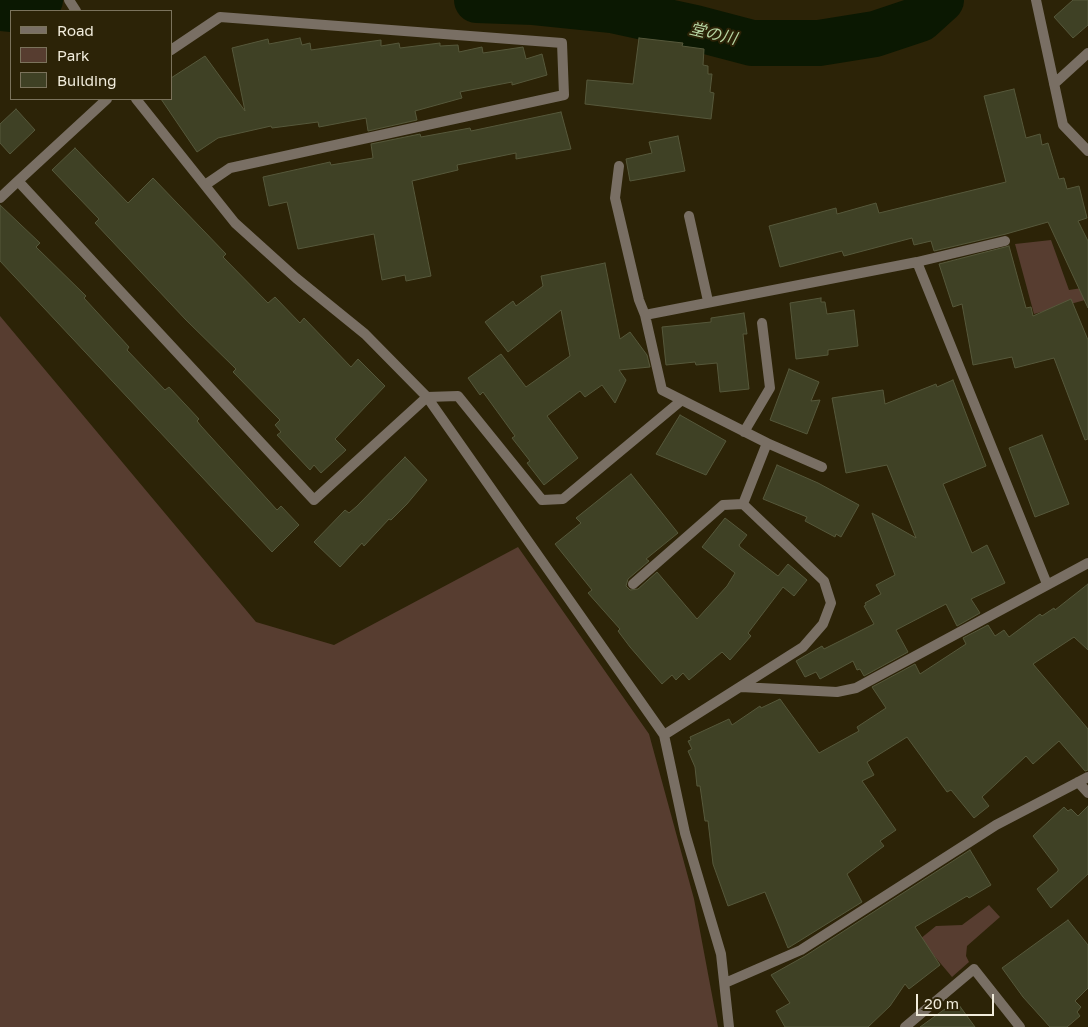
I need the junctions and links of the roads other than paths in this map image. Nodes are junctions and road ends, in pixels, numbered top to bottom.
1 (1036, 0) edge
2 (172, 49) edge
3 (1088, 53) edge
4 (1054, 84) junction
5 (106, 100) edge
6 (137, 100) edge
7 (1088, 151) edge
8 (619, 166) dead end
9 (18, 181) junction
10 (205, 185) junction
11 (0, 198) edge
12 (689, 216) dead end
13 (1005, 241) dead end
14 (917, 262) junction
15 (708, 301) junction
16 (645, 315) junction
17 (762, 322) dead end
18 (427, 397) junction
19 (682, 400) junction
20 (744, 432) junction
21 (767, 443) junction
22 (822, 466) dead end
23 (743, 504) junction
24 (1088, 563) edge
25 (633, 584) dead end
26 (1047, 584) junction
27 (741, 687) junction
28 (664, 735) junction
29 (1088, 777) edge
30 (1078, 782) junction
31 (1088, 793) edge
32 (724, 983) junction
33 (729, 1027) edge
34 (905, 1027) edge
35 (1020, 1027) edge

1 - 4 street
2 - 10 street
3 - 4 street
4 - 7 street
5 - 9 street
6 - 10 street
8 - 16 street
9 - 11 street
9 - 18 street
10 - 18 street
12 - 15 street
13 - 14 street
14 - 15 street
14 - 26 street
15 - 16 street
16 - 19 street
17 - 20 street
18 - 19 street
18 - 28 street
19 - 20 street
20 - 21 street
21 - 22 street
21 - 23 street
23 - 25 street
23 - 27 street
24 - 26 street
26 - 27 street
27 - 28 street
28 - 32 street
29 - 30 street
30 - 31 street
30 - 32 street
32 - 33 street
34 - 35 street

